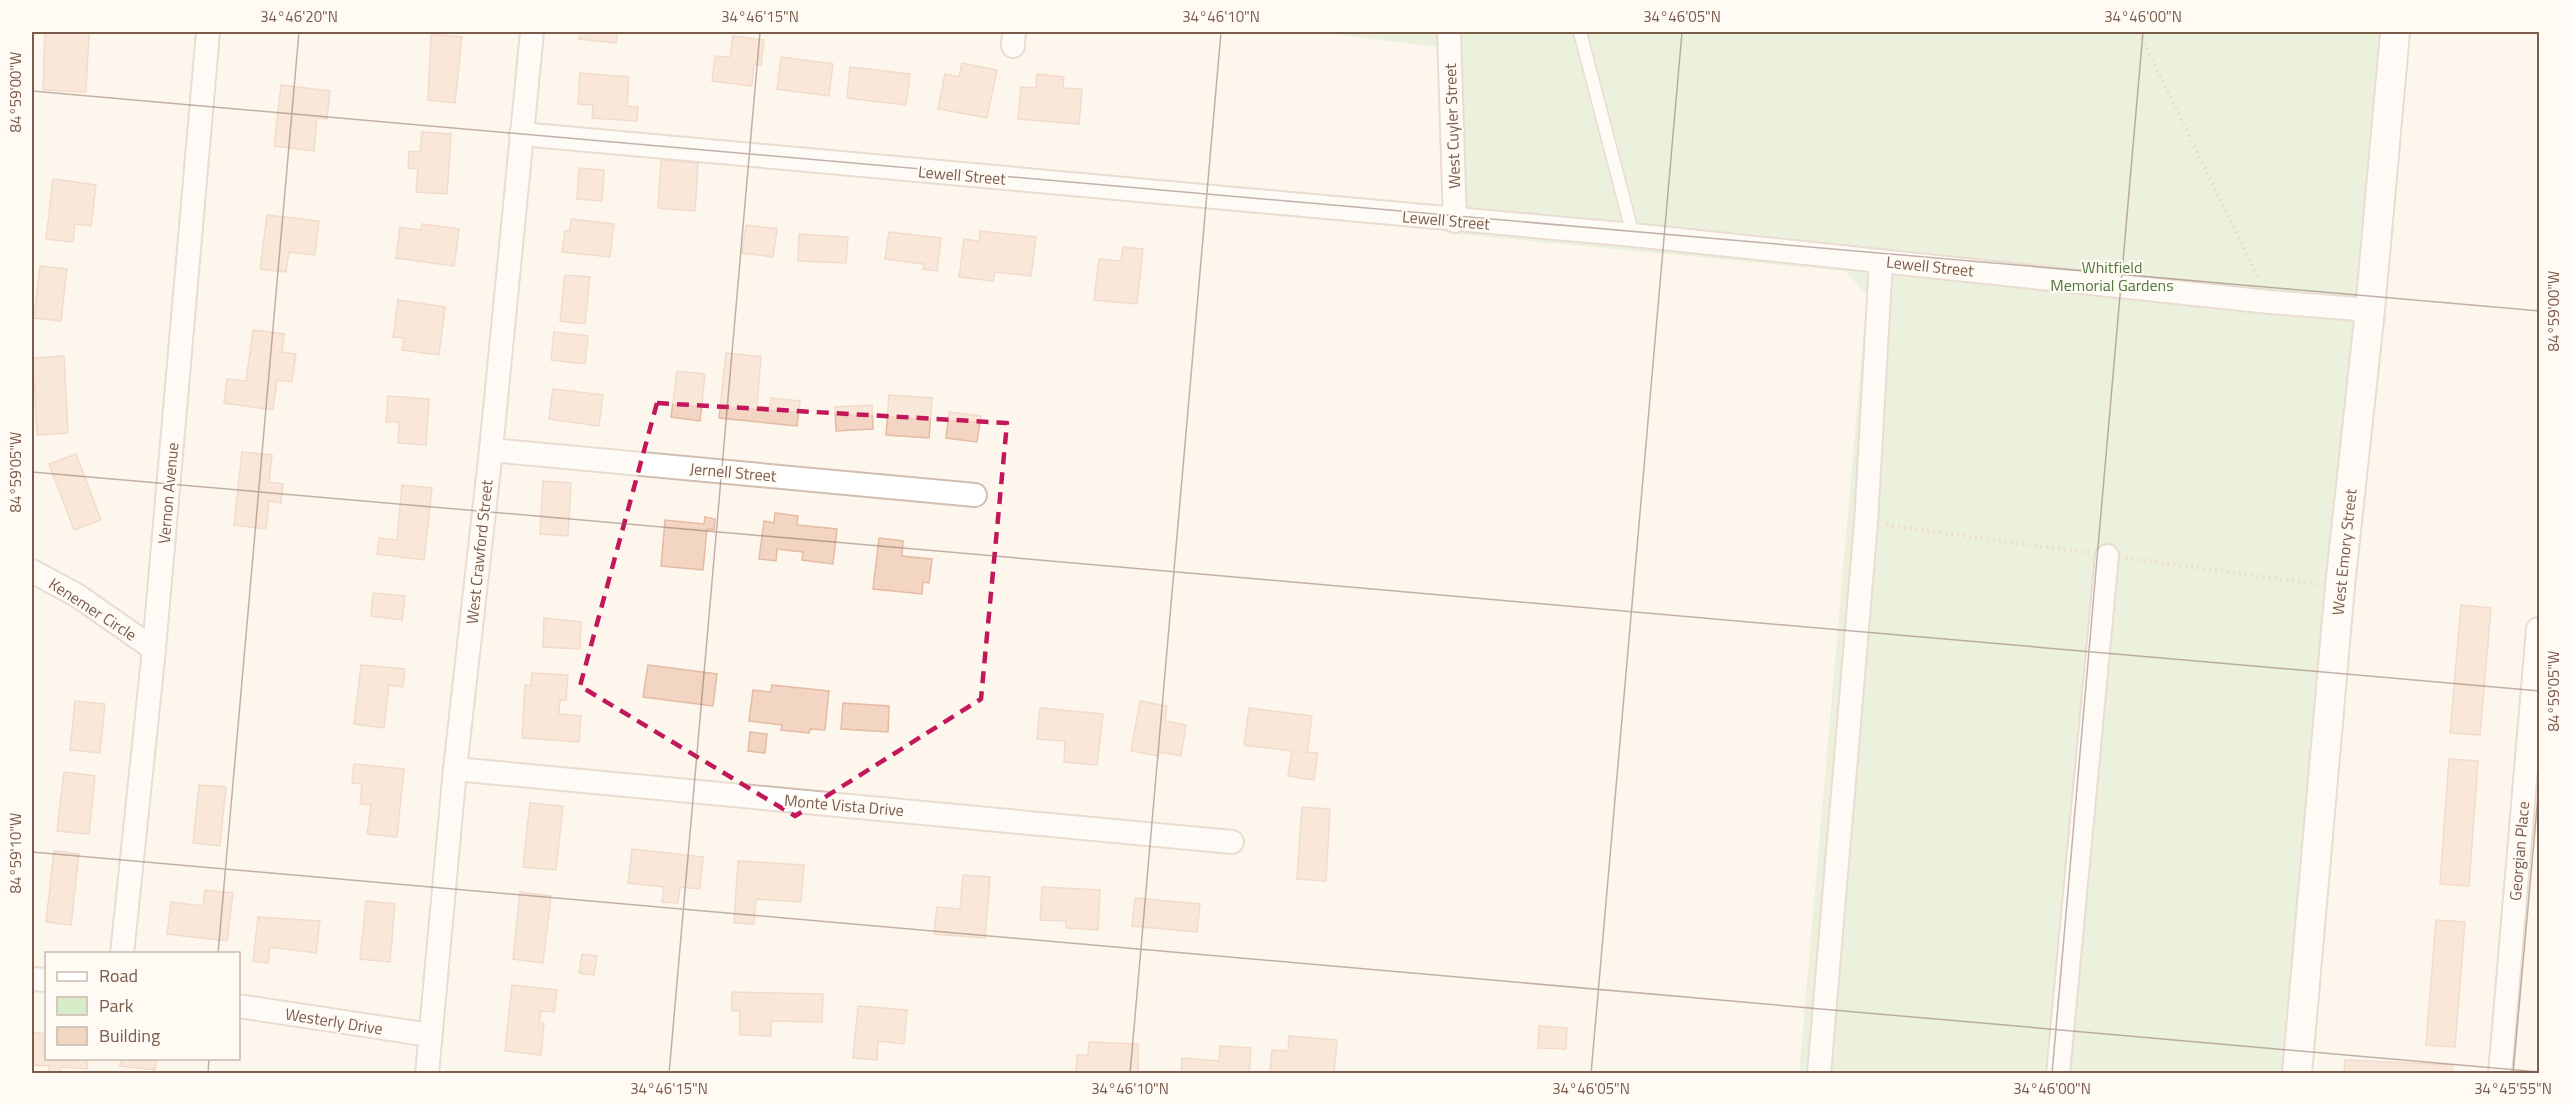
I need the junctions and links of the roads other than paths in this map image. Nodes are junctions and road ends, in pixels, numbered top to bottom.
1 (208, 32) edge
2 (532, 32) edge
3 (1449, 32) edge
4 (1580, 32) edge
5 (2395, 32) edge
6 (521, 134) junction
7 (1455, 221) junction
8 (1633, 235) junction
9 (1881, 261) junction
10 (2370, 310) junction
11 (491, 450) junction
12 (975, 495) dead end
13 (2107, 556) dead end
14 (32, 571) edge
15 (2538, 629) edge
16 (154, 649) junction
17 (455, 769) junction
18 (1232, 842) dead end
19 (122, 952) edge
20 (240, 1006) edge
21 (430, 1035) junction
22 (427, 1074) edge
23 (1819, 1074) edge
24 (2058, 1074) edge
25 (2296, 1074) edge
26 (2500, 1074) edge

1 - 16 street, Vernon Avenue
2 - 6 street, West Crawford Street
3 - 7 street, West Cuyler Street
4 - 8 lane
5 - 10 street, West Emory Street
6 - 7 street, Lewell Street
6 - 11 street, West Crawford Street
7 - 8 street, Lewell Street
8 - 9 street, Lewell Street
9 - 10 street, Lewell Street
9 - 23 street
10 - 25 street, West Emory Street
11 - 12 street, Jernell Street
11 - 17 street, West Crawford Street
13 - 24 street
14 - 16 street, Kenemer Circle
15 - 26 street, Georgian Place
16 - 19 street, Vernon Avenue
17 - 18 street, Monte Vista Drive
17 - 21 street, West Crawford Street
20 - 21 street, Westerly Drive
21 - 22 street, West Crawford Street

